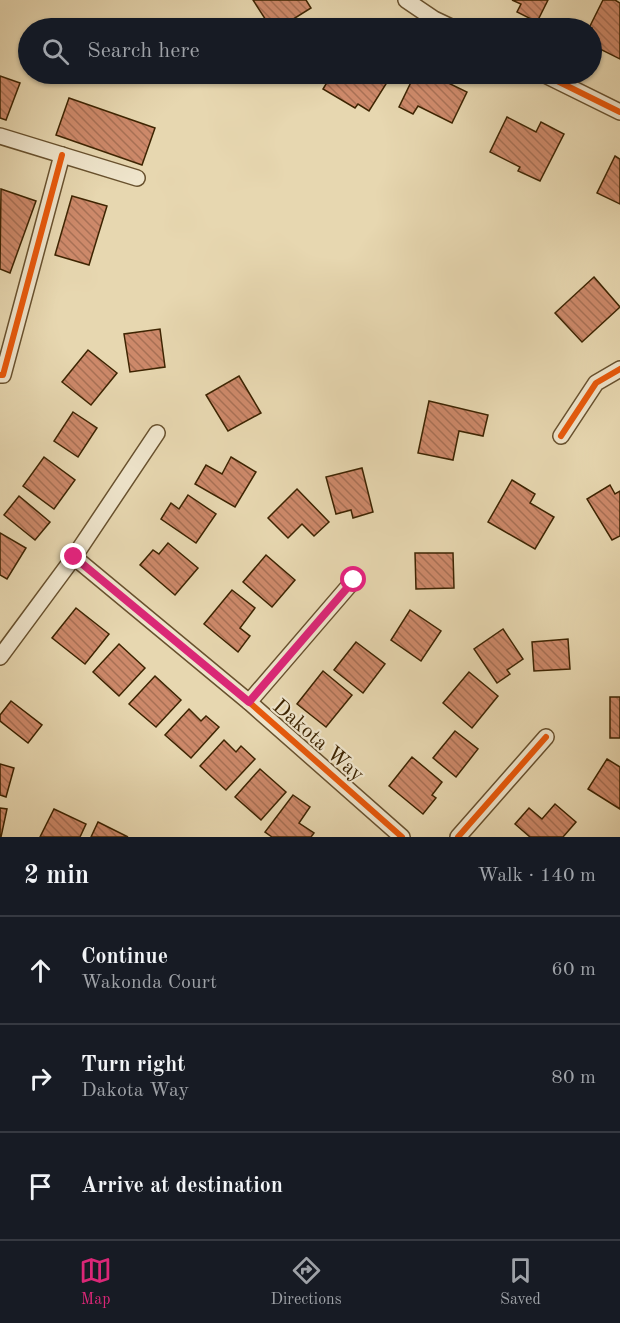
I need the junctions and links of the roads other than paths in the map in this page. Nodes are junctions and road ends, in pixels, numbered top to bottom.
1 (406, 0) edge
2 (433, 18) edge
3 (563, 84) edge
4 (620, 112) edge
5 (0, 136) edge
6 (62, 155) junction
7 (137, 178) dead end
8 (620, 369) edge
9 (1, 375) edge
10 (157, 433) dead end
11 (561, 436) dead end
12 (74, 557) junction
13 (354, 580) dead end
14 (0, 657) edge
15 (249, 702) junction
16 (546, 737) dead end
17 (402, 837) edge
18 (458, 837) edge

1 - 2 street
3 - 4 street
5 - 6 street
6 - 7 street
6 - 9 street
8 - 11 street
10 - 12 street
12 - 14 street
12 - 15 street, Dakota Way
13 - 15 street
15 - 17 street, Dakota Way
16 - 18 street

